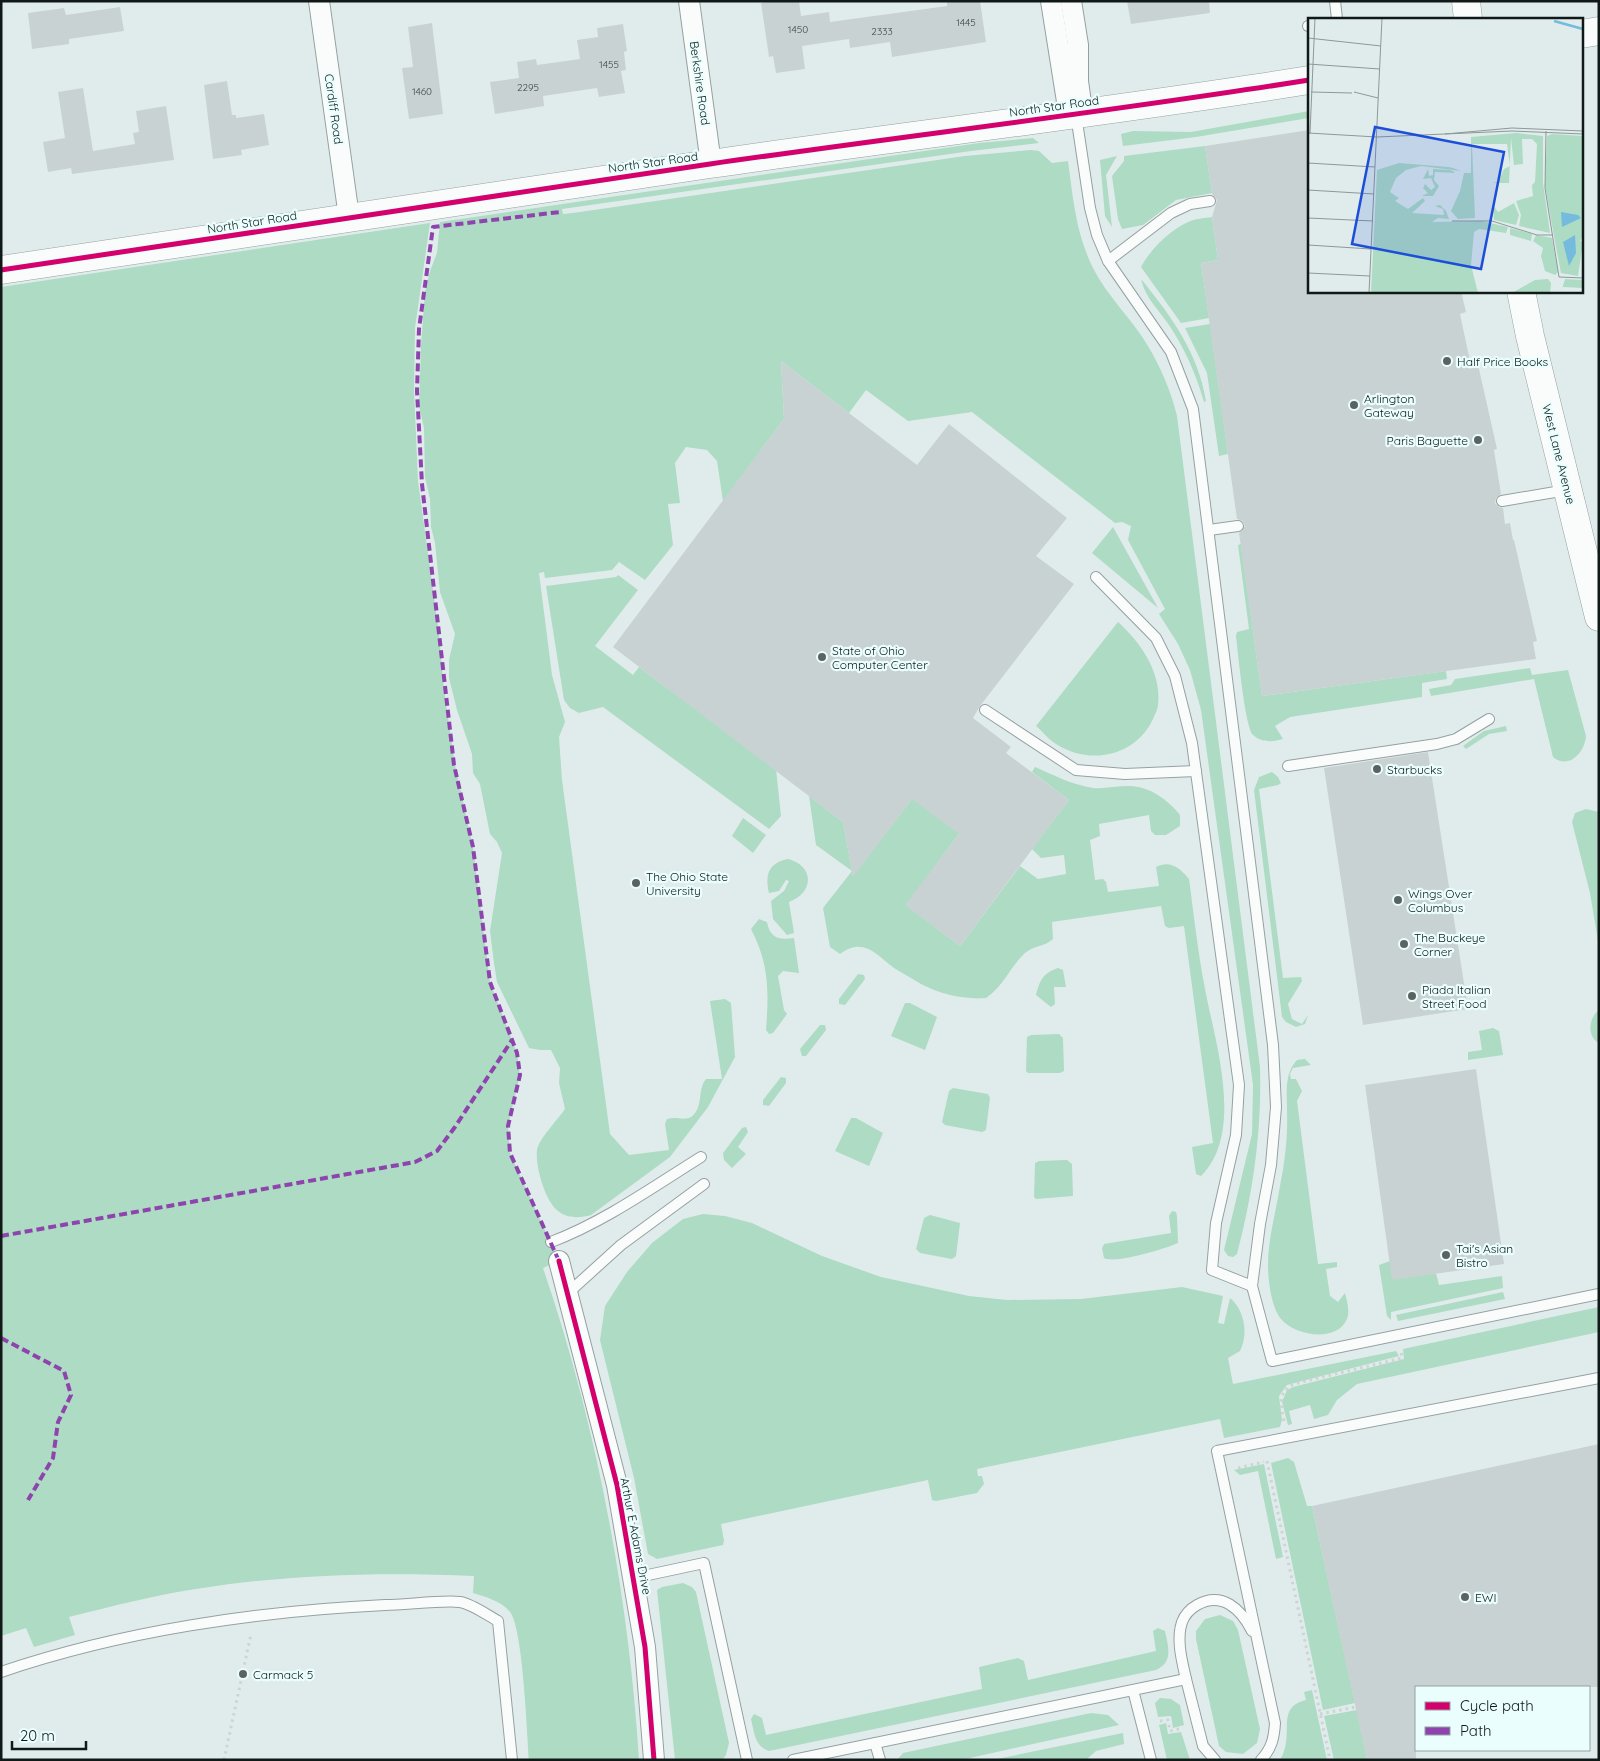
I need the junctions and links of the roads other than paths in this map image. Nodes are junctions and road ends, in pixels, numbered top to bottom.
1 (319, 1) edge
2 (689, 1) edge
3 (1051, 1) edge
4 (1071, 1) edge
5 (1335, 1) edge
6 (1466, 1) edge
7 (1337, 18) edge
8 (1468, 18) edge
9 (1599, 31) edge
10 (1582, 34) edge
11 (1308, 80) edge
12 (1076, 113) junction
13 (711, 164) junction
14 (1210, 201) dead end
15 (349, 217) junction
16 (1108, 261) junction
17 (1, 270) edge
18 (1521, 292) edge
19 (1568, 490) junction
20 (1502, 501) dead end
21 (1238, 526) dead end
22 (1209, 530) junction
23 (1096, 577) dead end
24 (1599, 617) edge
25 (986, 710) dead end
26 (1489, 719) dead end
27 (1288, 766) dead end
28 (1196, 771) junction
29 (701, 1157) dead end
30 (704, 1184) dead end
31 (551, 1242) dead end
32 (559, 1261) dead end
33 (1252, 1286) junction
34 (568, 1293) junction
35 (1599, 1294) edge
36 (1599, 1378) edge
37 (634, 1578) junction
38 (1258, 1643) junction
39 (1, 1672) edge
40 (1186, 1679) junction
41 (1134, 1690) junction
42 (875, 1743) junction
43 (512, 1760) edge
44 (654, 1760) edge
45 (747, 1760) edge
46 (793, 1760) edge
47 (880, 1760) edge
48 (1150, 1760) edge
49 (1215, 1760) edge
50 (1261, 1760) edge

1 - 15 street, Cardiff Road
2 - 13 street, Berkshire Road
3 - 12 street
4 - 12 street
5 - 7 lane
6 - 8 street
9 - 10 street
11 - 12 street, North Star Road
12 - 13 street, North Star Road
12 - 16 lane
13 - 15 street, North Star Road
14 - 16 lane
15 - 17 street, North Star Road
16 - 22 lane
18 - 19 street, West Lane Avenue
19 - 20 lane
19 - 24 street, West Lane Avenue
21 - 22 lane
22 - 33 lane
23 - 28 lane
25 - 28 lane
26 - 27 lane
28 - 33 lane
29 - 31 lane
30 - 34 lane
32 - 34 street, Arthur E Adams Drive
33 - 35 lane
34 - 37 street, Arthur E Adams Drive
36 - 38 lane
37 - 44 street, Arthur E Adams Drive
37 - 45 lane
38 - 40 lane
38 - 50 lane
39 - 43 lane
40 - 41 lane
40 - 49 lane
41 - 42 lane
41 - 48 lane
42 - 46 lane
42 - 47 lane

